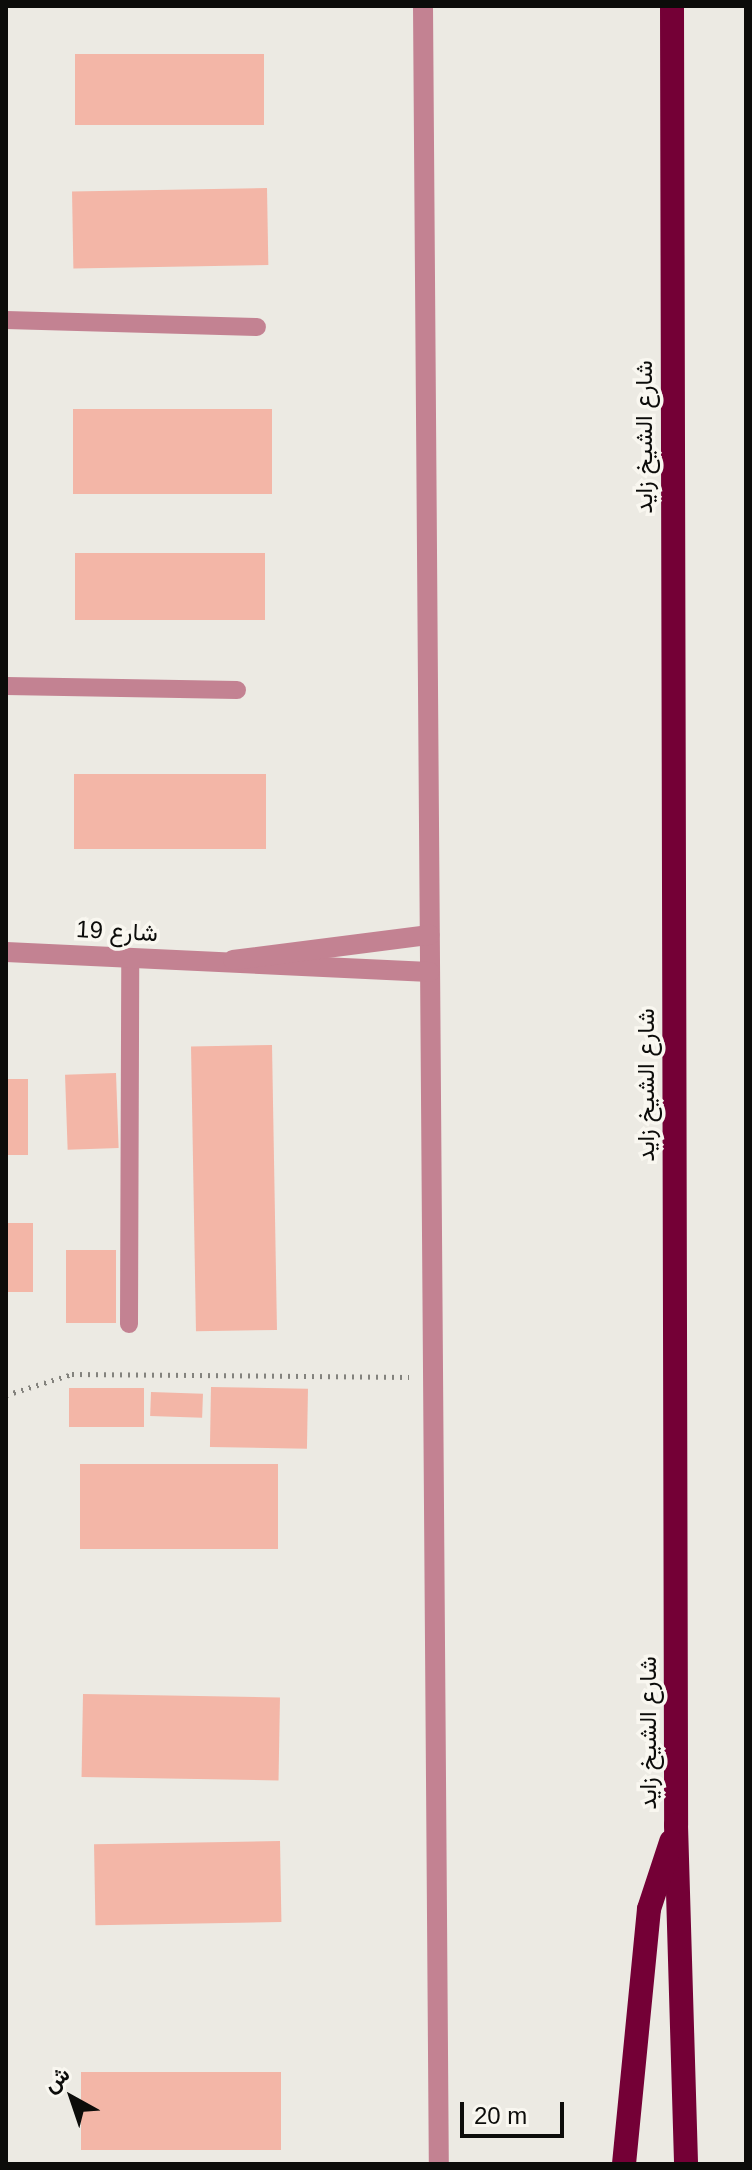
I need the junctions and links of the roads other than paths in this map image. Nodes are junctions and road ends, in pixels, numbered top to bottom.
1 (423, 6) edge
2 (672, 6) edge
3 (6, 320) edge
4 (257, 327) dead end
5 (6, 686) edge
6 (237, 690) dead end
7 (429, 935) junction
8 (6, 952) edge
9 (130, 957) junction
10 (225, 962) junction
11 (430, 972) junction
12 (129, 1324) dead end
13 (676, 1825) junction
14 (439, 2164) edge
15 (624, 2164) edge
16 (686, 2164) edge

1 - 7 street
2 - 13 highway, شارع الشيخ زايد
3 - 4 lane
5 - 6 lane
7 - 10 street, شارع 19
7 - 11 street
8 - 9 street, شارع 19
9 - 10 street, شارع 19
9 - 12 lane
10 - 11 street, شارع 19
11 - 14 street
13 - 15 highway
13 - 16 highway, شارع الشيخ زايد

